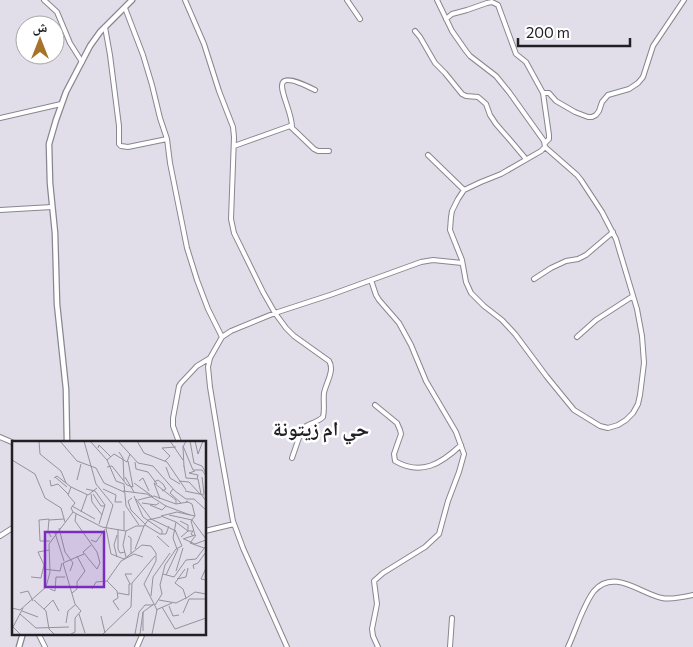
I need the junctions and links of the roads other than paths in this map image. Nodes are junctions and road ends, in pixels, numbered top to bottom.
1 (44, 0) edge
2 (132, 0) edge
3 (185, 0) edge
4 (347, 0) edge
5 (437, 0) edge
6 (684, 0) edge
7 (125, 8) junction
8 (360, 19) dead end
9 (446, 19) junction
10 (105, 27) junction
11 (415, 31) dead end
12 (82, 62) junction
13 (315, 90) dead end
14 (543, 93) junction
15 (61, 104) junction
16 (0, 118) edge
17 (292, 127) junction
18 (167, 139) junction
19 (545, 145) junction
20 (234, 146) junction
21 (329, 151) dead end
22 (428, 155) dead end
23 (526, 159) junction
24 (464, 190) junction
25 (52, 207) junction
26 (0, 210) edge
27 (613, 232) junction
28 (462, 263) junction
29 (534, 279) dead end
30 (371, 280) junction
31 (633, 296) junction
32 (275, 313) junction
33 (222, 337) junction
34 (578, 337) dead end
35 (210, 358) junction
36 (375, 406) dead end
37 (0, 437) edge
38 (67, 441) edge
39 (179, 441) edge
40 (12, 442) edge
41 (461, 445) junction
42 (292, 458) dead end
43 (234, 524) junction
44 (12, 528) edge
45 (206, 531) edge
46 (0, 536) edge
47 (693, 595) edge
48 (452, 618) dead end
49 (23, 634) edge
50 (38, 634) edge
51 (143, 634) edge
52 (19, 647) edge
53 (45, 647) edge
54 (138, 647) edge
55 (287, 647) edge
56 (378, 647) edge
57 (450, 647) edge
58 (568, 647) edge

1 - 12 street
2 - 7 street
3 - 20 street
4 - 8 street
5 - 9 street
6 - 14 street
7 - 10 street
7 - 18 street
9 - 14 street
9 - 19 street
10 - 12 street
10 - 18 street
11 - 23 street
12 - 15 street
13 - 17 street
14 - 19 street
15 - 16 street
15 - 25 street
17 - 20 street
17 - 21 street
18 - 33 street
19 - 23 street
19 - 27 street
20 - 32 street
22 - 24 street
23 - 24 street
24 - 28 street
25 - 26 street
25 - 38 street
27 - 29 street
27 - 31 street
28 - 30 street
28 - 31 street
30 - 32 street
30 - 41 street
31 - 34 street
32 - 33 street
32 - 42 street
33 - 35 street
35 - 39 street
35 - 43 street
36 - 41 street
37 - 40 street
41 - 56 street
43 - 45 street
43 - 55 street
44 - 46 street
47 - 58 street
48 - 57 street
49 - 52 street
50 - 53 street
51 - 54 street

